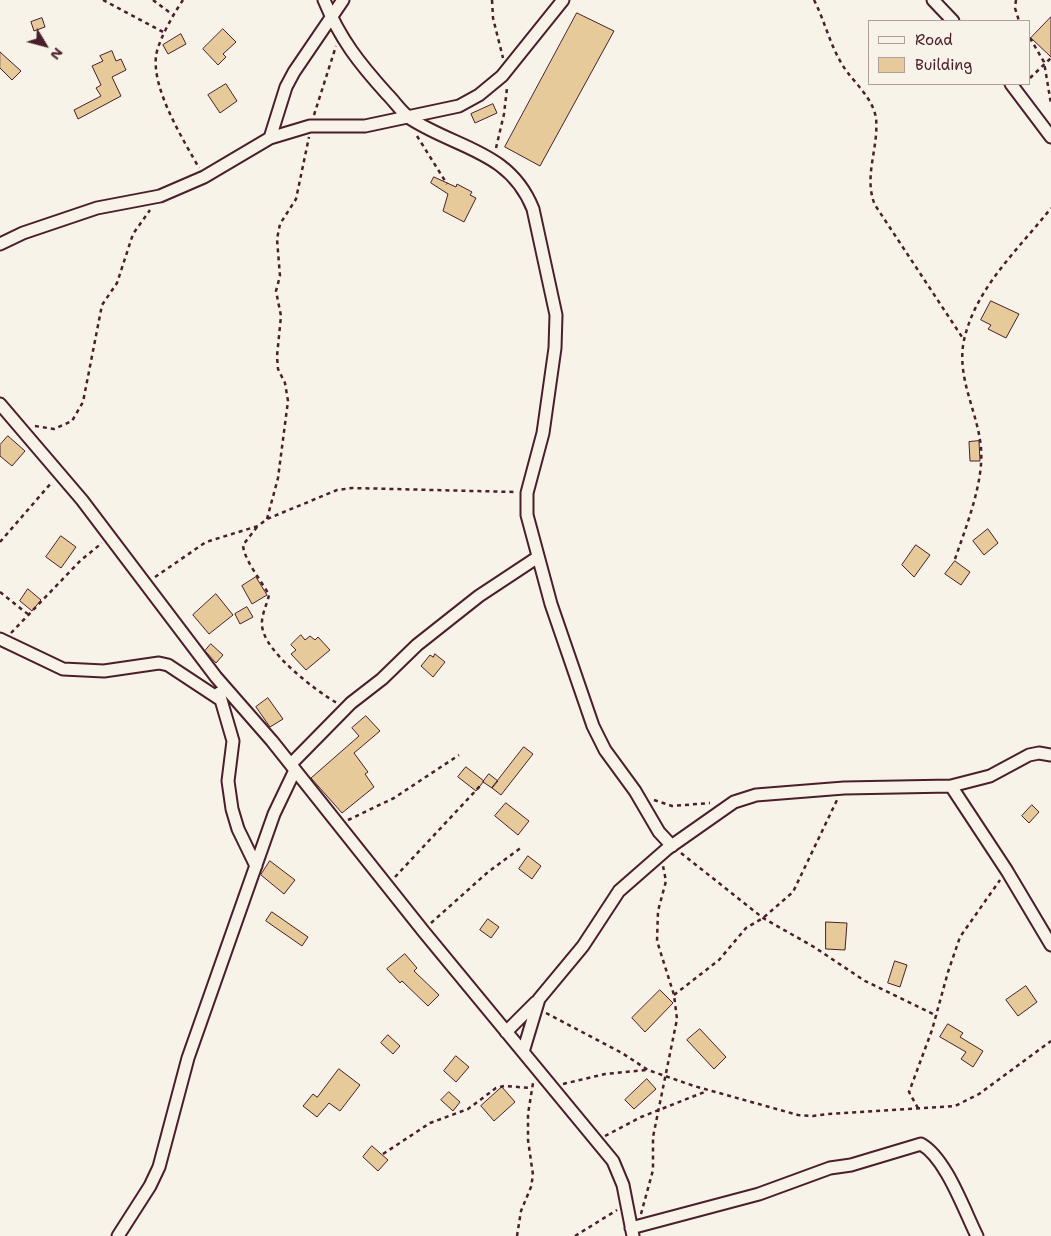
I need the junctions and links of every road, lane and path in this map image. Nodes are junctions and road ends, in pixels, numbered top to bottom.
1 (102, 0) edge
2 (152, 0) edge
3 (183, 0) edge
4 (324, 0) edge
5 (343, 0) edge
6 (492, 0) edge
7 (563, 0) edge
8 (814, 0) edge
9 (933, 0) edge
10 (1016, 0) edge
11 (173, 15) junction
12 (331, 17) junction
13 (952, 20) edge
14 (1019, 20) edge
15 (166, 33) junction
16 (339, 34) junction
17 (1031, 40) edge
18 (1051, 58) edge
19 (1044, 62) junction
20 (506, 70) junction
21 (1031, 77) edge
22 (1012, 85) edge
23 (1051, 104) edge
24 (412, 119) junction
25 (310, 126) junction
26 (1051, 137) edge
27 (270, 138) junction
28 (494, 160) junction
29 (204, 177) junction
30 (446, 184) dead end
31 (160, 196) junction
32 (1051, 208) edge
33 (0, 244) edge
34 (964, 340) junction
35 (0, 404) edge
36 (31, 426) dead end
37 (59, 473) junction
38 (527, 493) junction
39 (267, 519) junction
40 (258, 526) junction
41 (110, 537) junction
42 (0, 542) edge
43 (538, 556) junction
44 (956, 559) dead end
45 (146, 583) junction
46 (0, 592) edge
47 (29, 615) junction
48 (2, 640) edge
49 (216, 677) junction
50 (221, 700) junction
51 (350, 703) junction
52 (459, 755) dead end
53 (1051, 755) edge
54 (293, 767) junction
55 (480, 786) dead end
56 (951, 786) junction
57 (844, 788) junction
58 (652, 799) dead end
59 (734, 802) junction
60 (337, 824) junction
61 (672, 846) junction
62 (522, 847) dead end
63 (659, 855) junction
64 (256, 866) junction
65 (1007, 871) junction
66 (388, 886) junction
67 (763, 918) junction
68 (424, 932) junction
69 (1051, 945) edge
70 (674, 995) junction
71 (537, 1003) junction
72 (937, 1016) junction
73 (506, 1032) junction
74 (1051, 1041) edge
75 (523, 1052) junction
76 (536, 1067) junction
77 (648, 1070) junction
78 (667, 1076) junction
79 (532, 1088) junction
80 (550, 1088) junction
81 (709, 1090) junction
82 (919, 1108) junction
83 (659, 1109) junction
84 (597, 1141) junction
85 (383, 1154) dead end
86 (627, 1204) junction
87 (634, 1230) edge
88 (118, 1236) edge
89 (517, 1236) edge
90 (575, 1236) edge
91 (977, 1236) edge

1 - 15 path
2 - 11 path
3 - 11 path
4 - 12 street
5 - 12 street
6 - 20 path
7 - 20 street
8 - 34 path
9 - 13 street
10 - 14 path
11 - 15 path
12 - 16 street
12 - 27 street
15 - 29 path
16 - 24 street
16 - 25 path
17 - 19 path
18 - 19 path
19 - 21 path
19 - 23 path
20 - 24 street
20 - 28 path
22 - 26 street
24 - 25 street
24 - 28 street
24 - 30 path
25 - 27 street
25 - 39 path
27 - 29 street
28 - 38 street
29 - 31 street
31 - 33 street
31 - 36 path
32 - 34 path
34 - 44 path
35 - 37 street
37 - 41 street
37 - 42 path
38 - 39 path
38 - 43 street
39 - 40 path
40 - 45 path
40 - 51 path
41 - 45 street
41 - 47 path
43 - 51 street
43 - 61 street
45 - 49 street
46 - 47 path
47 - 48 path
48 - 50 street
49 - 50 street
49 - 54 street
50 - 64 street
51 - 54 street
52 - 60 path
53 - 56 street
54 - 60 street
54 - 64 street
55 - 66 path
56 - 57 street
56 - 65 street
57 - 59 street
57 - 67 path
58 - 59 path
59 - 61 street
60 - 66 street
61 - 63 street
61 - 67 path
62 - 68 path
63 - 70 path
63 - 71 street
64 - 88 street
65 - 69 street
65 - 72 path
66 - 68 street
67 - 70 path
67 - 72 path
68 - 73 street
70 - 78 path
71 - 73 street
71 - 75 street
71 - 77 path
72 - 82 path
73 - 75 street
74 - 82 path
75 - 76 street
76 - 79 path
76 - 80 street
77 - 78 path
77 - 80 path
78 - 81 path
78 - 83 path
79 - 85 path
79 - 89 path
80 - 84 street
81 - 82 path
81 - 83 path
83 - 84 path
83 - 87 path
84 - 86 street
86 - 87 street
86 - 90 path
87 - 91 street

